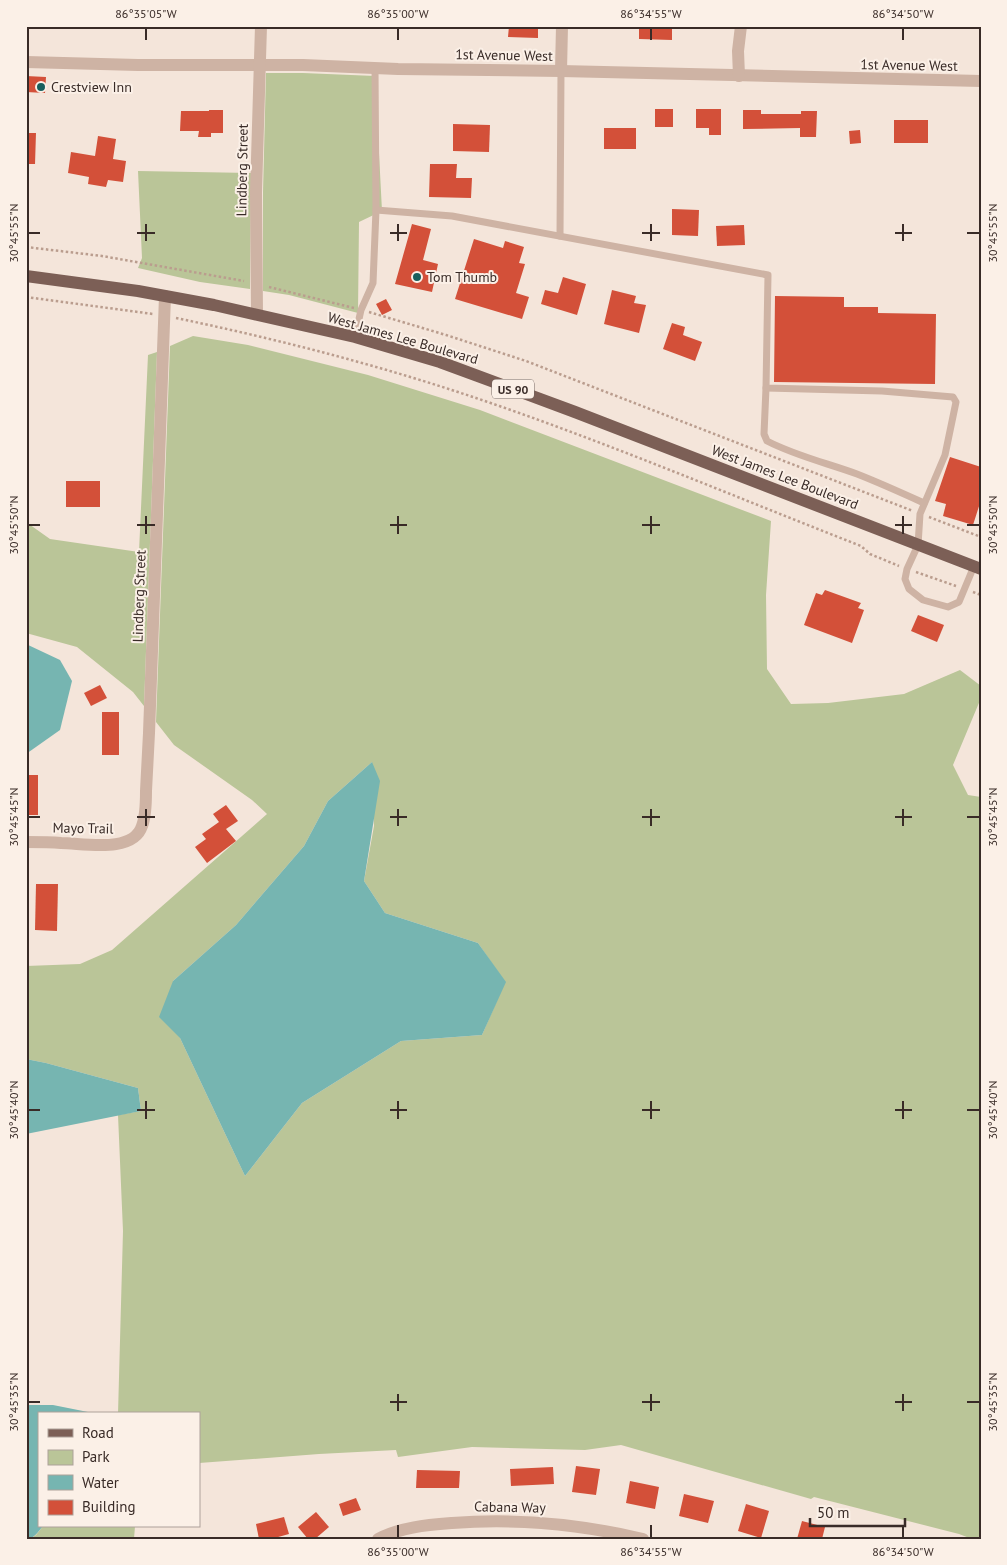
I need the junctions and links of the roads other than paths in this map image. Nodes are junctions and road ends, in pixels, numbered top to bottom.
1 (261, 26) edge
2 (562, 26) edge
3 (741, 26) edge
4 (26, 62) edge
5 (260, 66) junction
6 (375, 68) junction
7 (561, 71) junction
8 (739, 76) junction
9 (981, 81) edge
10 (376, 210) junction
11 (560, 236) junction
12 (26, 276) edge
13 (165, 296) junction
14 (257, 314) junction
15 (355, 338) junction
16 (766, 388) junction
17 (924, 503) junction
18 (918, 545) junction
19 (977, 568) edge
20 (137, 835) joint
21 (26, 842) edge
22 (378, 1539) edge
23 (643, 1539) edge

1 - 5 street, Lindberg Street
2 - 7 street
3 - 8 street
4 - 5 street, 1st Avenue West
5 - 6 street, 1st Avenue West
5 - 14 street, Lindberg Street
6 - 7 street, 1st Avenue West
6 - 10 lane
7 - 8 street, 1st Avenue West
7 - 11 lane
8 - 9 street, 1st Avenue West
10 - 11 lane
10 - 15 lane
11 - 16 lane
12 - 13 main road, West James Lee Boulevard / US 90
13 - 14 main road, West James Lee Boulevard / US 90
13 - 20 street, Lindberg Street
14 - 15 main road, West James Lee Boulevard / US 90
15 - 18 main road, West James Lee Boulevard / US 90
16 - 17 lane
16 - 17 lane
17 - 18 lane
18 - 19 main road, West James Lee Boulevard / US 90
18 - 19 lane
20 - 21 street, Mayo Trail
22 - 23 street, Cabana Way

